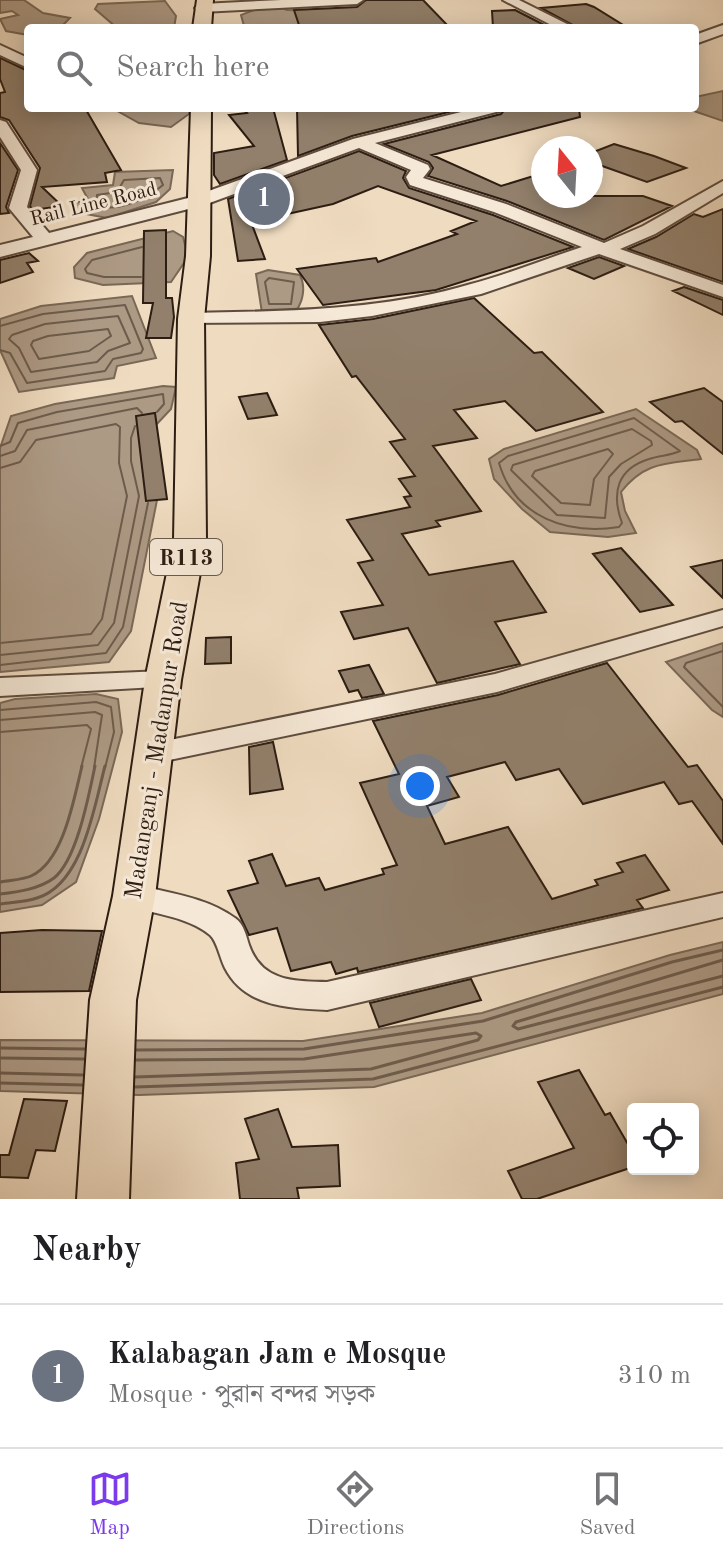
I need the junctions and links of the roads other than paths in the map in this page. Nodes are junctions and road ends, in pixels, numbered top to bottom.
1 (357, 0) edge
2 (509, 0) edge
3 (203, 4) edge
4 (202, 24) edge
5 (560, 24) edge
6 (723, 29) edge
7 (699, 38) edge
8 (0, 49) edge
9 (24, 62) edge
10 (201, 112) edge
11 (479, 112) edge
12 (0, 125) edge
13 (359, 142) junction
14 (723, 186) edge
15 (198, 201) junction
16 (44, 238) junction
17 (603, 248) junction
18 (0, 251) edge
19 (723, 291) edge
20 (191, 319) junction
21 (723, 618) edge
22 (163, 680) junction
23 (0, 687) edge
24 (155, 753) junction
25 (134, 896) junction
26 (723, 905) edge
27 (103, 1179) edge

1 - 3 street
2 - 5 street
3 - 4 main road
6 - 7 street
8 - 9 street
10 - 15 main road, Madanganj - Madanpur Road / R113
11 - 13 street, Rail Line Road
12 - 16 street
13 - 15 street, Rail Line Road
13 - 17 street
14 - 17 street
15 - 16 street, Rail Line Road
15 - 20 main road, Madanganj - Madanpur Road / R113
16 - 18 street, Rail Line Road
17 - 19 street
17 - 20 street
20 - 22 main road, Madanganj - Madanpur Road / R113
21 - 24 street
22 - 23 street
22 - 24 main road, Madanganj - Madanpur Road / R113
24 - 25 main road, Madanganj - Madanpur Road / R113
25 - 26 street
25 - 27 main road, Madanganj - Madanpur Road / R113

